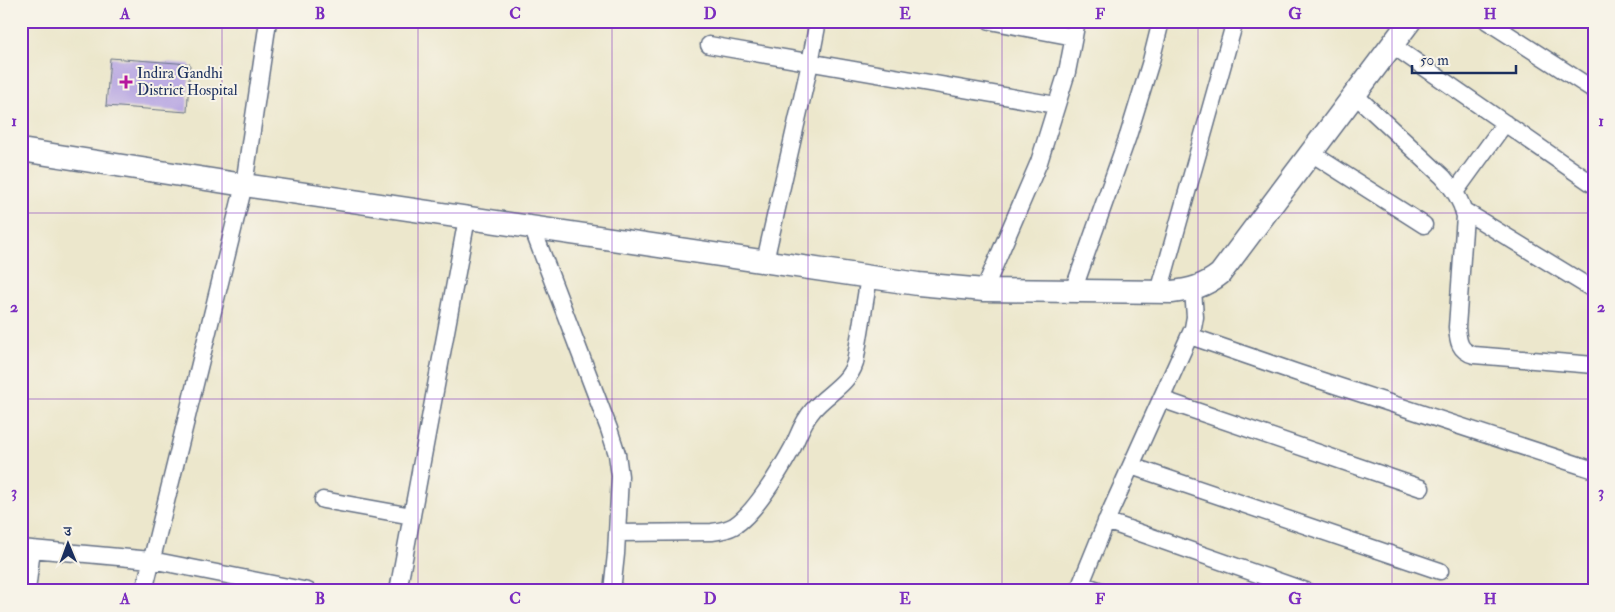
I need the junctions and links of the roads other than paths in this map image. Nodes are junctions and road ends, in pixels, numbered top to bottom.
1 (268, 21) edge
2 (818, 21) edge
3 (990, 21) edge
4 (1161, 21) edge
5 (1234, 21) edge
6 (1488, 21) edge
7 (1408, 22) edge
8 (1075, 29) edge
9 (709, 45) dead end
10 (1392, 45) junction
11 (810, 63) junction
12 (1594, 90) edge
13 (1355, 95) junction
14 (1056, 105) junction
15 (1505, 123) junction
16 (21, 150) edge
17 (1311, 154) junction
18 (244, 185) junction
19 (1594, 185) edge
20 (1456, 192) junction
21 (1464, 210) junction
22 (467, 218) junction
23 (1424, 225) dead end
24 (532, 228) junction
25 (765, 262) junction
26 (869, 277) junction
27 (984, 290) junction
28 (1193, 290) junction
29 (1594, 290) edge
30 (1073, 291) junction
31 (1159, 292) junction
32 (1190, 336) junction
33 (1594, 365) edge
34 (1161, 399) junction
35 (1131, 466) junction
36 (1594, 470) edge
37 (1422, 488) dead end
38 (323, 500) dead end
39 (412, 516) junction
40 (1106, 521) junction
41 (617, 533) junction
42 (27, 549) edge
43 (150, 560) junction
44 (1440, 571) dead end
45 (1079, 587) edge
46 (27, 591) edge
47 (144, 591) edge
48 (308, 591) edge
49 (398, 591) edge
50 (612, 591) edge
51 (1101, 591) edge
52 (1306, 591) edge

1 - 18 street
2 - 11 street
3 - 8 street
4 - 30 street
5 - 31 street
6 - 12 street
7 - 10 street
8 - 14 street
9 - 11 street
10 - 13 street
10 - 15 street
11 - 14 street
11 - 25 street
13 - 17 street
13 - 20 street
14 - 27 street
15 - 19 street
15 - 20 street
16 - 18 street
17 - 23 street
17 - 28 street
18 - 22 street
18 - 43 street
20 - 21 street
21 - 29 street
21 - 33 street
22 - 24 street
22 - 39 street
24 - 25 street
24 - 41 street
25 - 26 street
26 - 27 street
26 - 41 street
27 - 30 street
28 - 31 street
28 - 32 street
30 - 31 street
32 - 34 street
32 - 36 street
34 - 35 street
34 - 37 street
35 - 40 street
35 - 44 street
38 - 39 street
39 - 49 street
40 - 45 street
40 - 52 street
41 - 50 street
42 - 43 street
42 - 46 street
43 - 47 street
43 - 48 street
45 - 51 street

